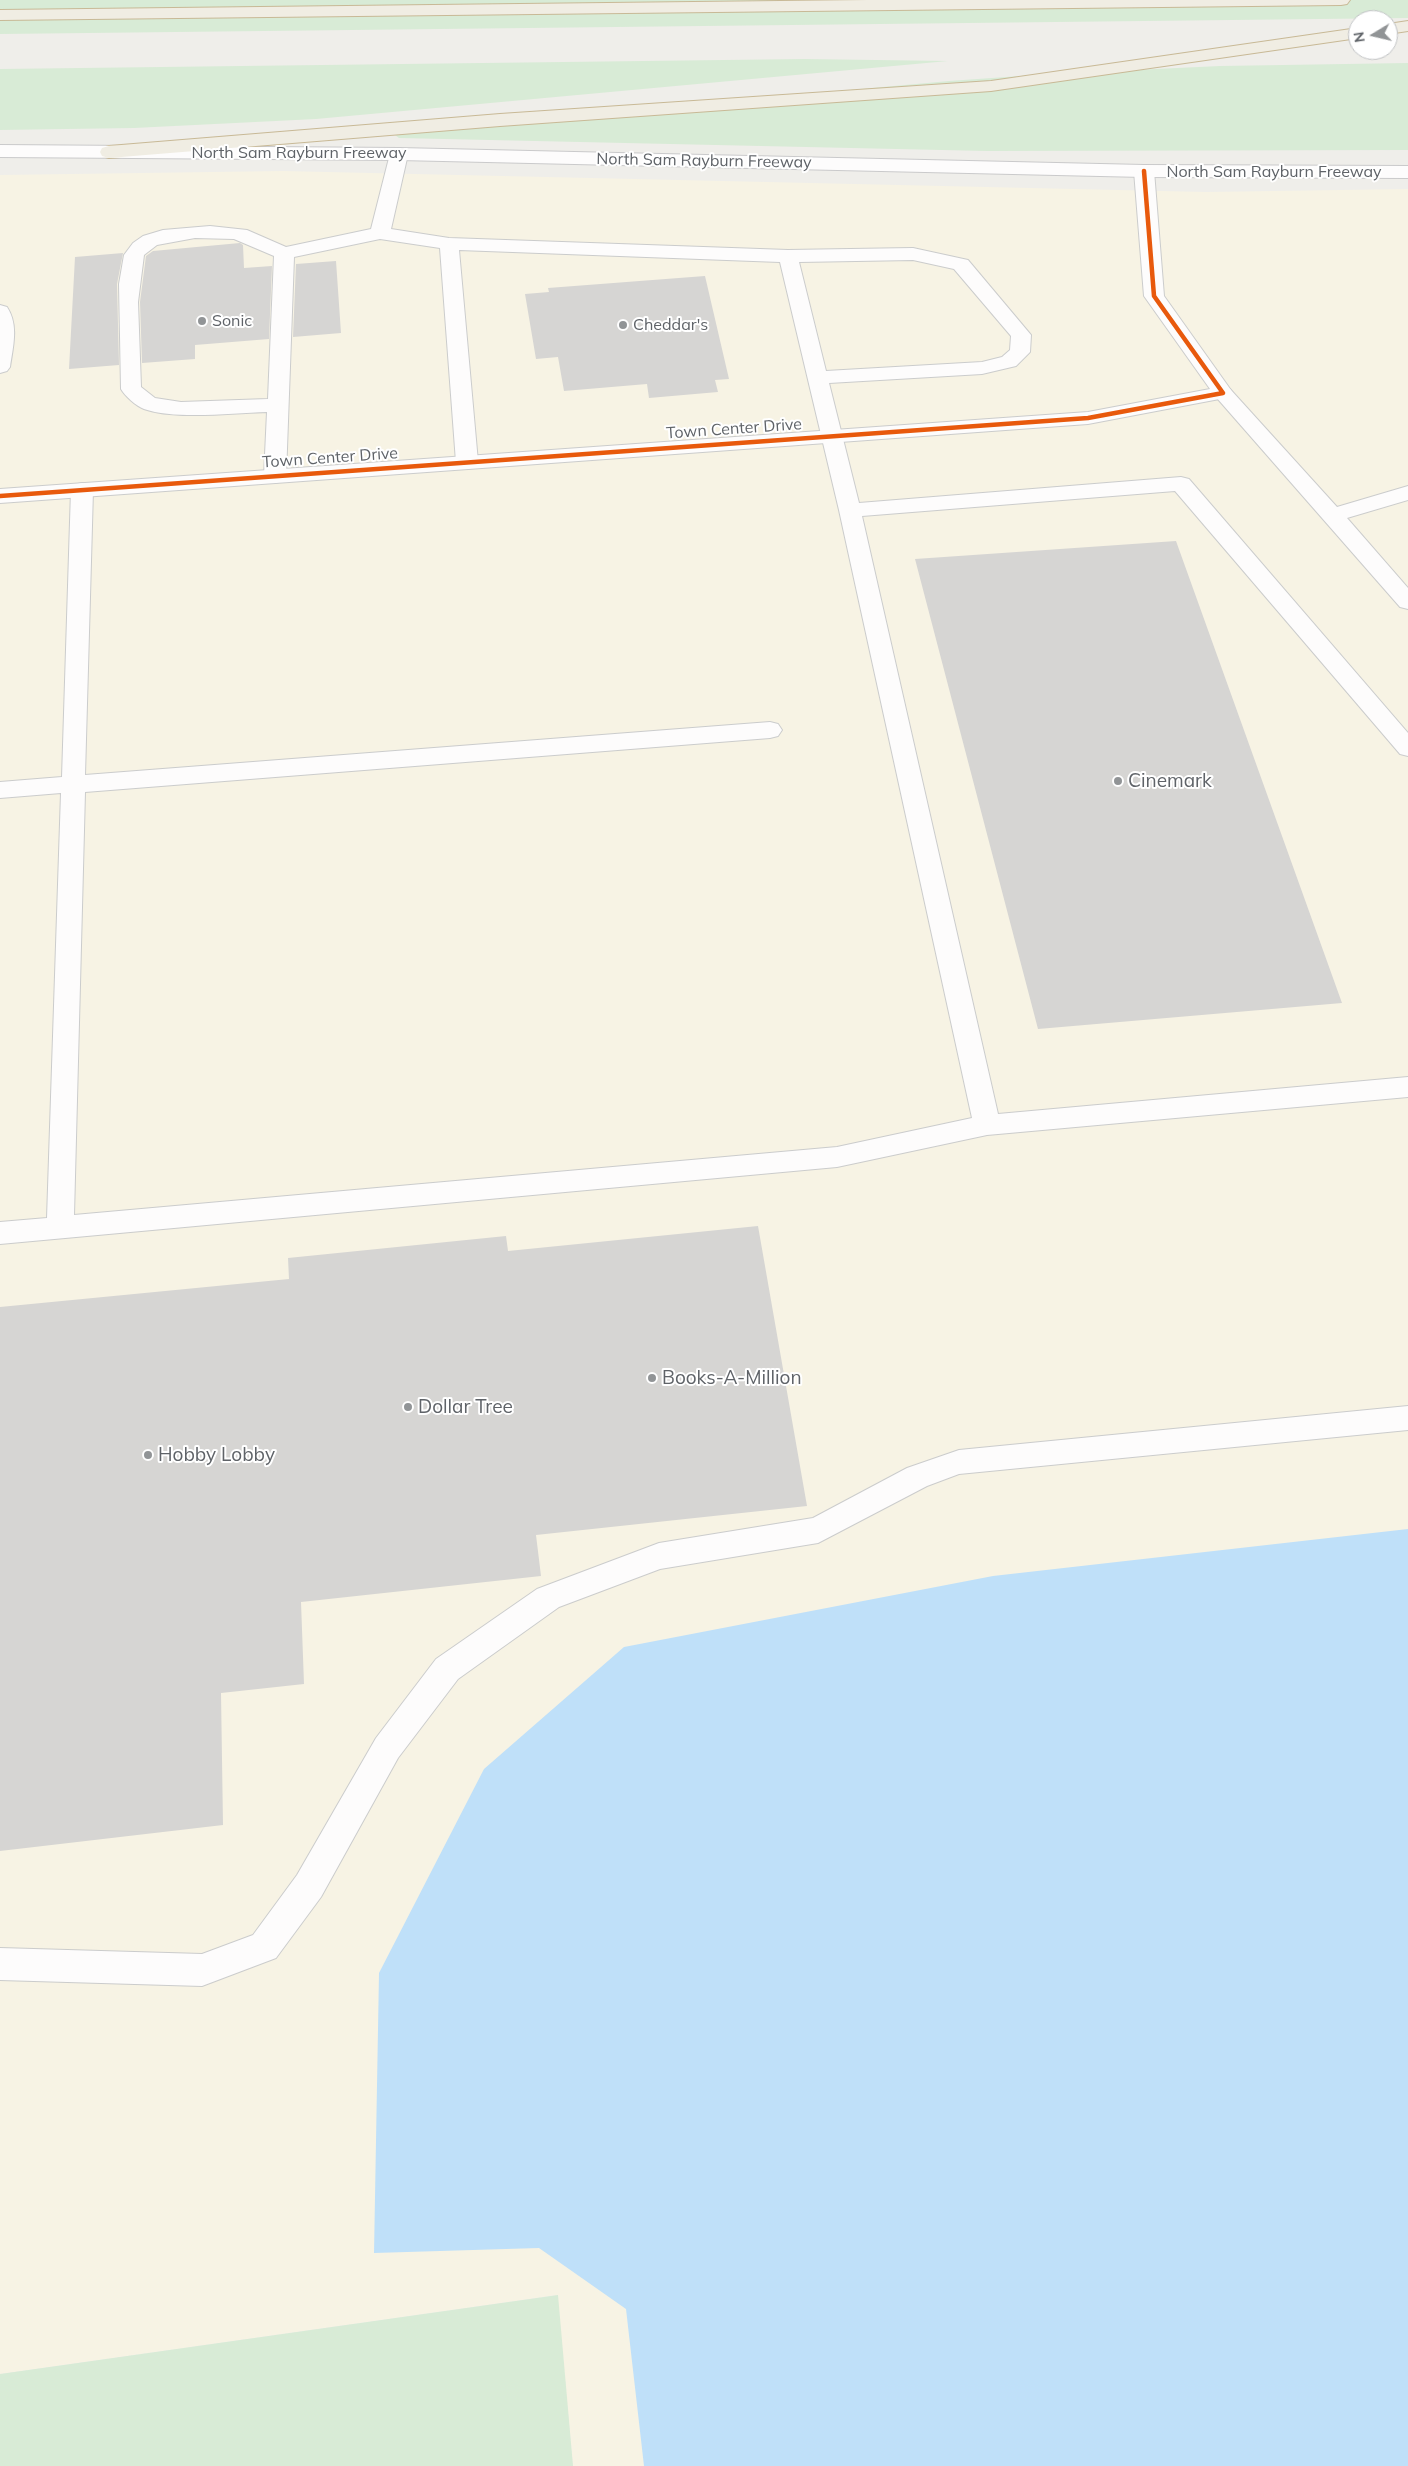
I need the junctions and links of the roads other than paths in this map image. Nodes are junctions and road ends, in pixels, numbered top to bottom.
1 (1341, 0) edge
2 (0, 15) edge
3 (1348, 34) edge
4 (0, 151) edge
5 (109, 152) junction
6 (399, 154) junction
7 (1144, 171) junction
8 (1408, 172) edge
9 (380, 233) junction
10 (449, 244) junction
11 (284, 253) junction
12 (788, 256) junction
13 (0, 311) edge
14 (0, 367) edge
15 (818, 378) junction
16 (1223, 393) junction
17 (278, 405) junction
18 (832, 436) junction
19 (467, 462) junction
20 (275, 476) junction
21 (82, 490) junction
22 (1408, 493) edge
23 (0, 496) edge
24 (850, 510) junction
25 (1333, 516) junction
26 (1408, 602) edge
27 (770, 730) dead end
28 (1408, 748) edge
29 (72, 784) junction
30 (0, 790) edge
31 (1408, 1087) edge
32 (987, 1125) junction
33 (60, 1228) junction
34 (0, 1233) edge
35 (1408, 1418) edge
36 (0, 1964) edge

1 - 2 highway
3 - 5 highway
4 - 5 street, North Sam Rayburn Freeway
5 - 6 street, North Sam Rayburn Freeway
6 - 7 street, North Sam Rayburn Freeway
6 - 9 street
7 - 8 street, North Sam Rayburn Freeway
7 - 16 street
9 - 10 street
9 - 11 street
10 - 12 street
10 - 19 street
11 - 17 street
11 - 17 street
12 - 15 street
12 - 15 street
13 - 14 street
15 - 18 street
16 - 18 street, Town Center Drive
16 - 25 street
17 - 20 street
18 - 19 street, Town Center Drive
18 - 24 street
19 - 20 street, Town Center Drive
20 - 21 street, Town Center Drive
21 - 23 street, Town Center Drive
21 - 29 street
22 - 25 street
24 - 28 street
24 - 32 street
25 - 26 street
27 - 29 street
29 - 30 street
29 - 33 street
31 - 32 street
32 - 33 street
33 - 34 street
35 - 36 street

